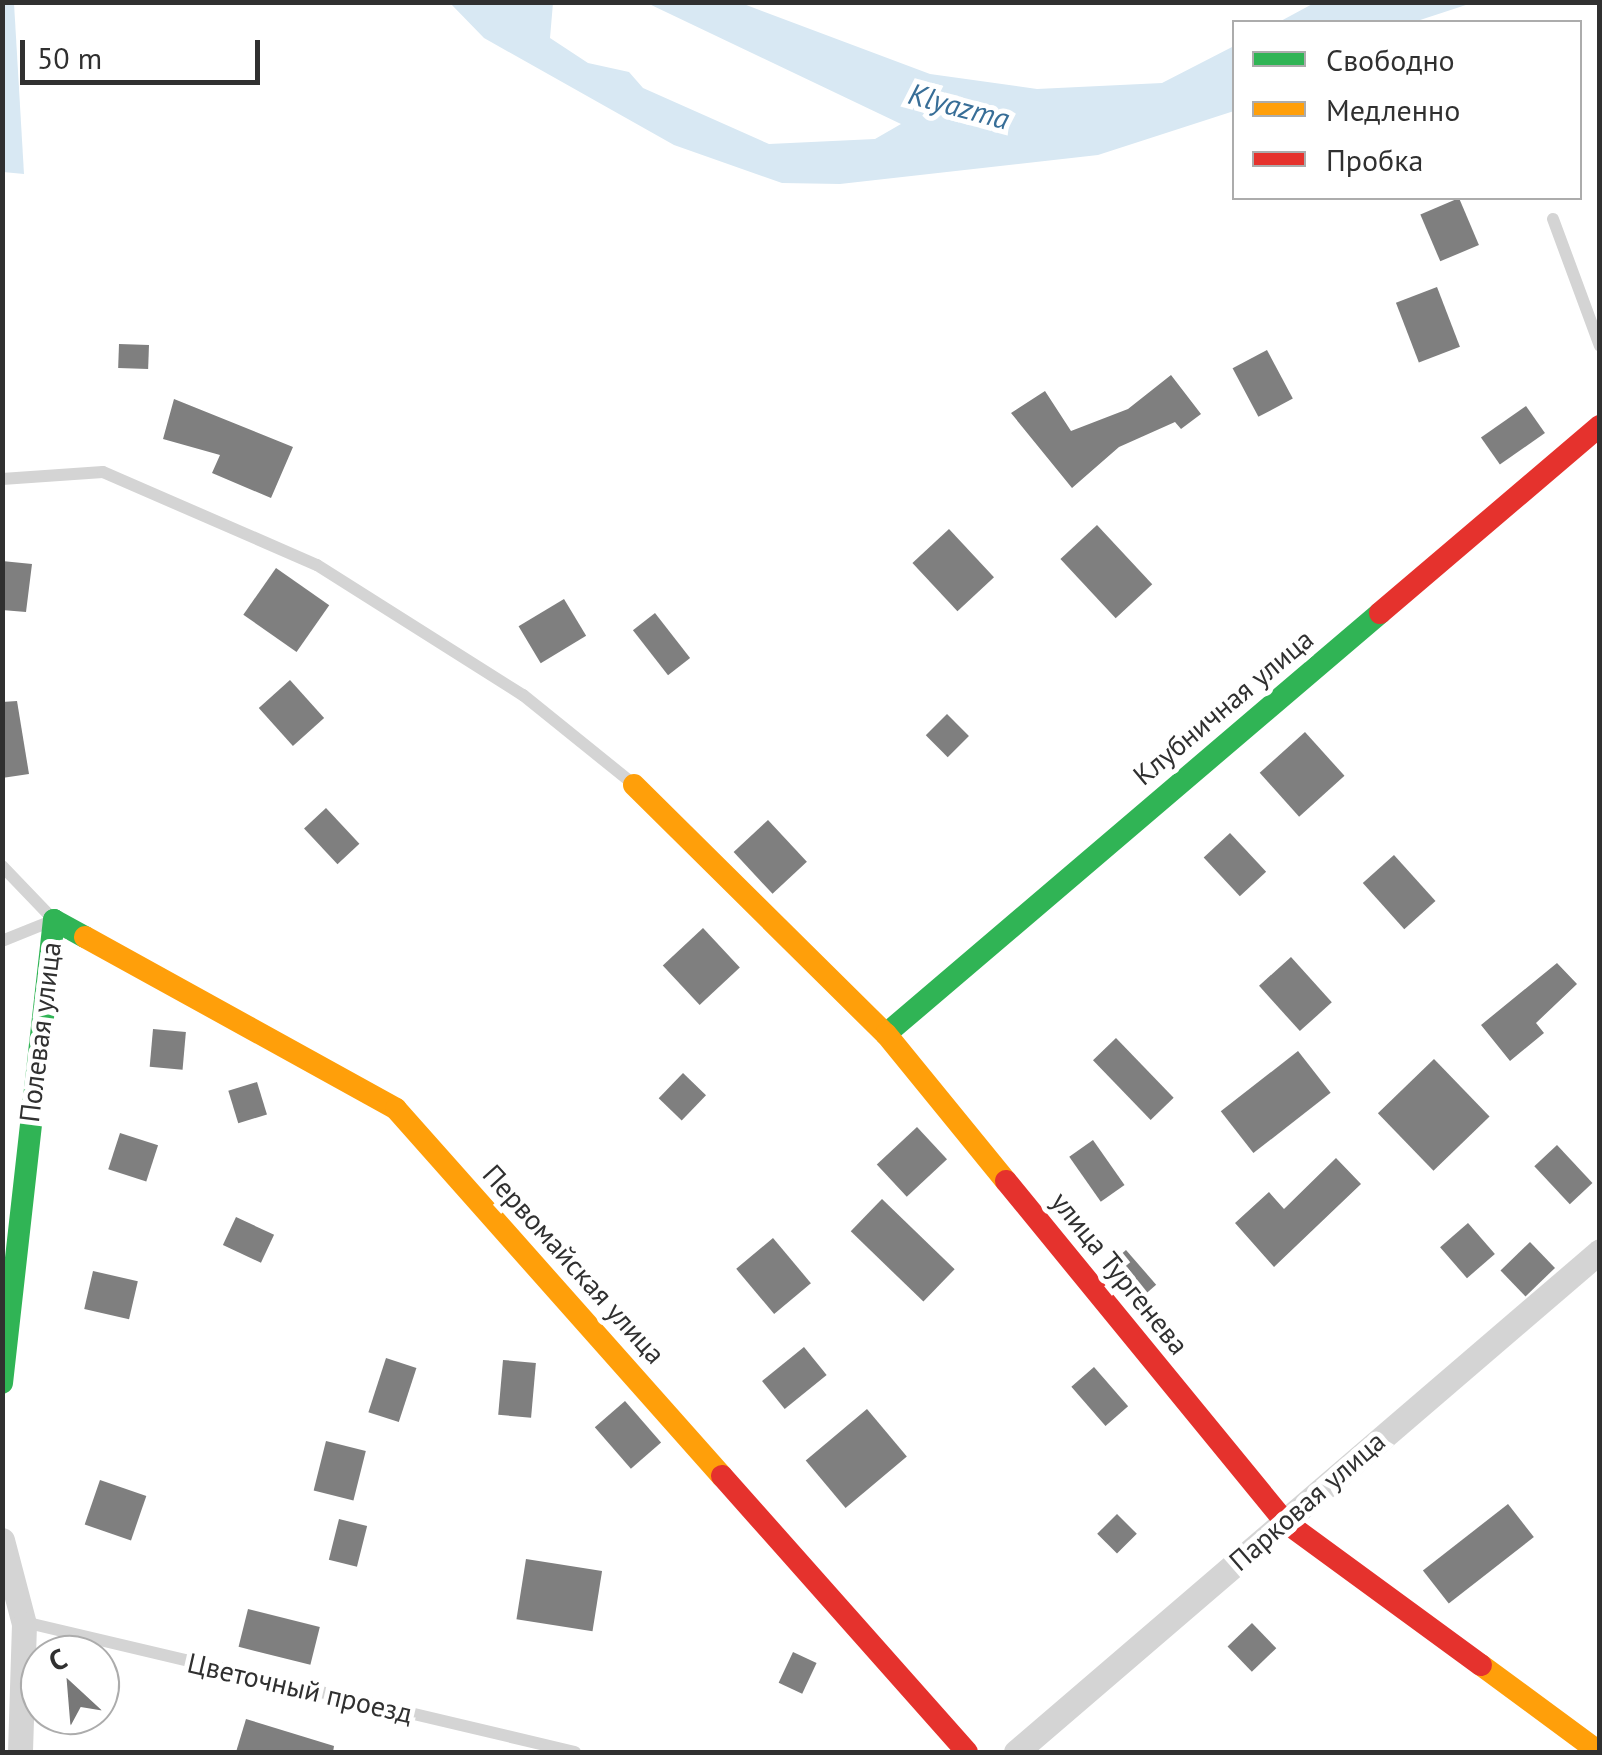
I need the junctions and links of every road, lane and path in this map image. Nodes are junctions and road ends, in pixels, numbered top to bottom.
1 (1553, 220) dead end
2 (1600, 346) edge
3 (1600, 426) edge
4 (2, 479) edge
5 (634, 784) joint
6 (2, 866) edge
7 (54, 920) junction
8 (2, 941) edge
9 (886, 1034) junction
10 (1600, 1251) edge
11 (2, 1383) edge
12 (1284, 1521) junction
13 (2, 1540) edge
14 (2, 1579) edge
15 (24, 1624) junction
16 (20, 1752) edge
17 (575, 1752) edge
18 (968, 1752) edge
19 (1016, 1752) edge
20 (1599, 1752) edge

1 - 2 lane
3 - 9 street, Клубничная улица
4 - 5 lane
5 - 9 street, улица Тургенева
6 - 7 lane
7 - 8 lane
7 - 11 street, Полевая улица
7 - 18 street, Первомайская улица
9 - 12 street, улица Тургенева
10 - 12 street, Парковая улица
12 - 19 street, Парковая улица
12 - 20 street, улица Тургенева
13 - 15 street
14 - 15 lane
15 - 16 street
15 - 17 lane, Цветочный проезд

